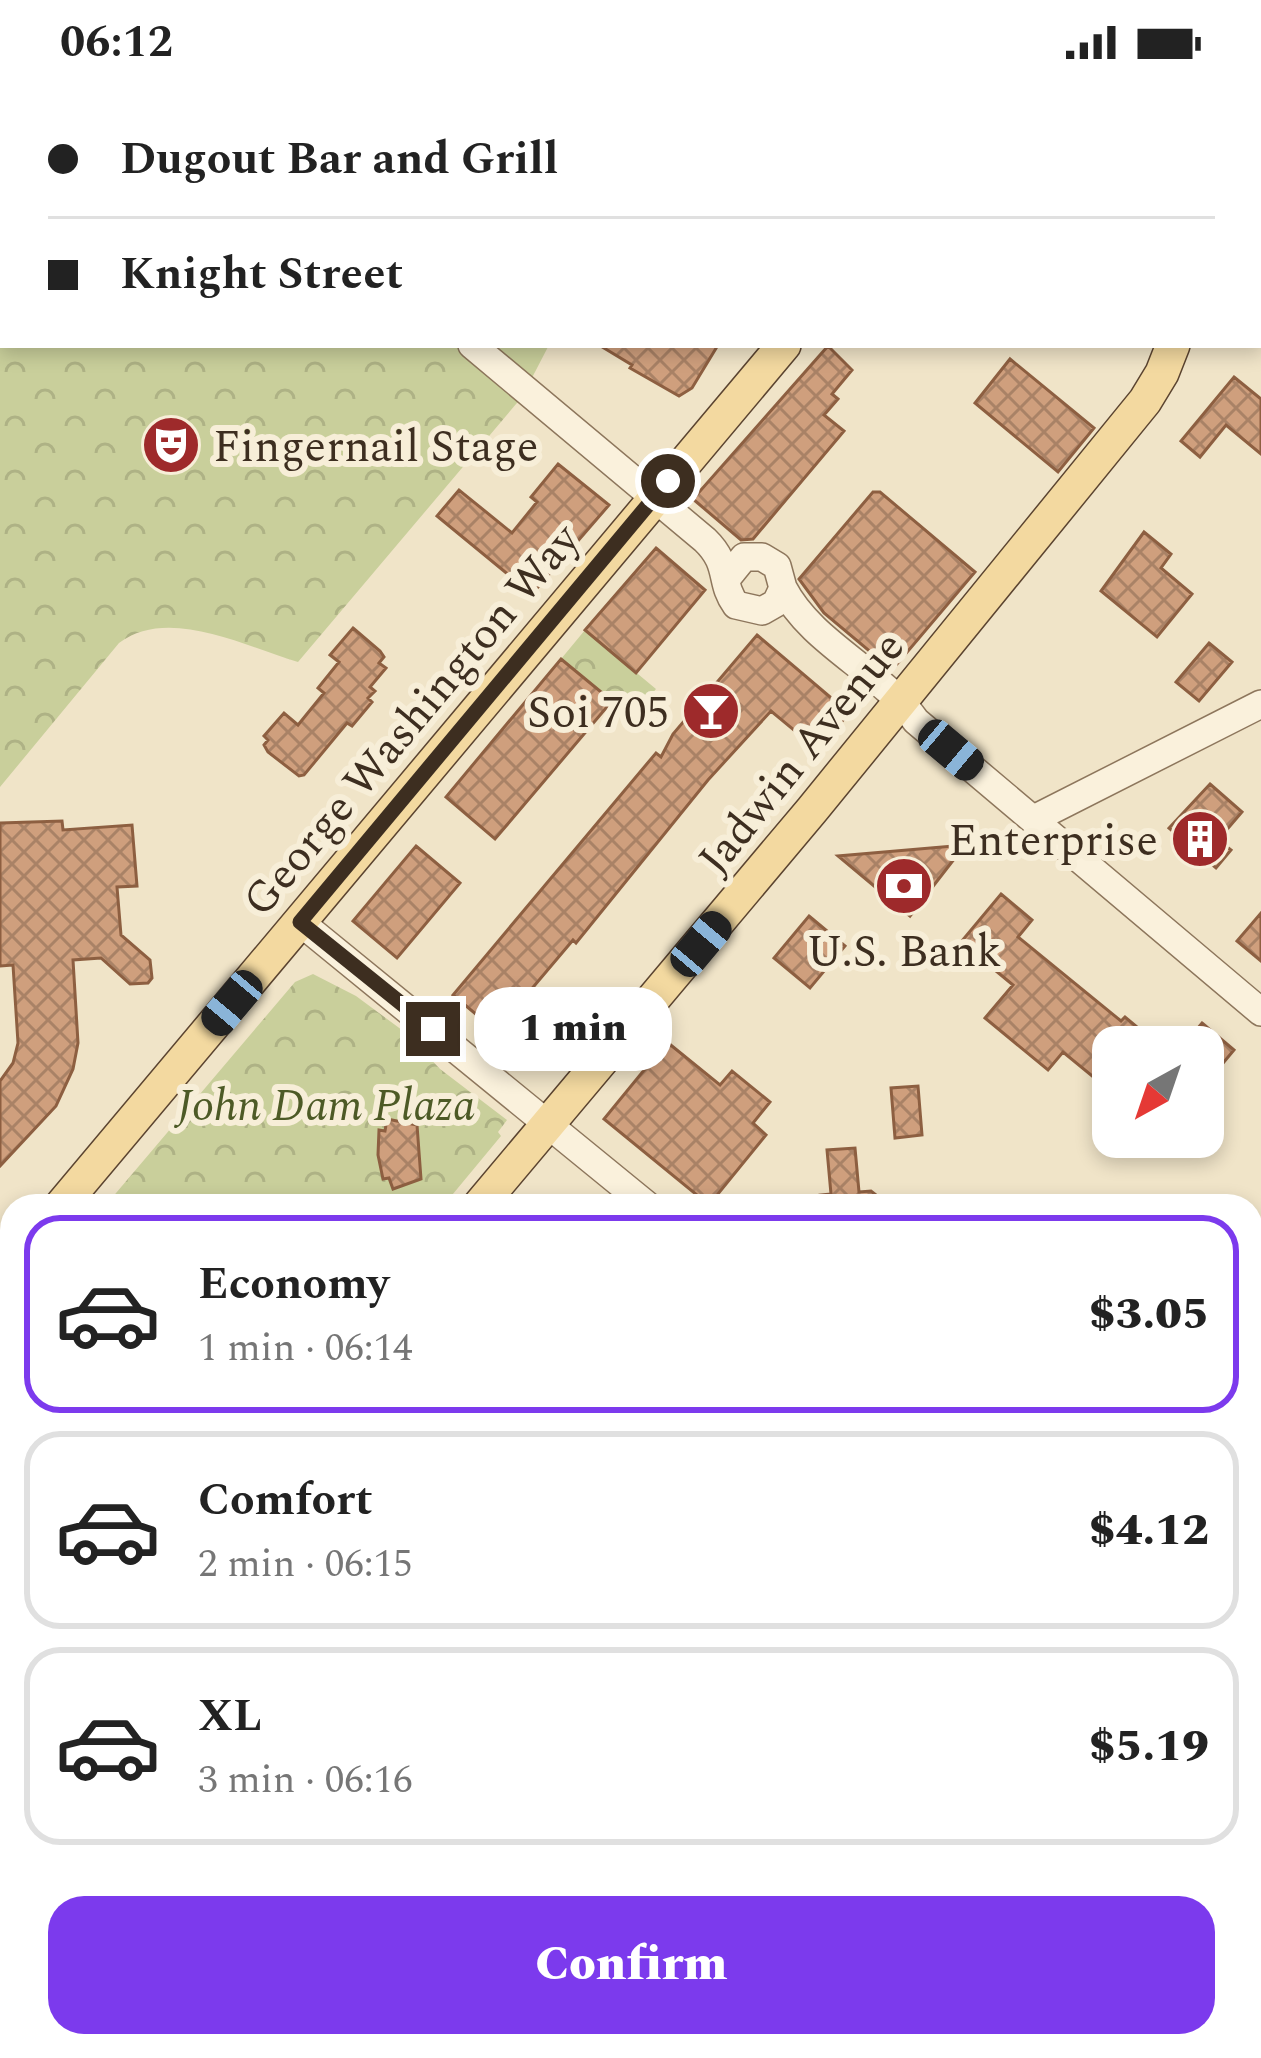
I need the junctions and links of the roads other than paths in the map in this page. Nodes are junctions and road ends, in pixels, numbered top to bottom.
1 (476, 348) edge
2 (781, 348) edge
3 (1172, 348) edge
4 (654, 496) junction
5 (727, 578) junction
6 (783, 588) junction
7 (762, 611) junction
8 (1261, 704) edge
9 (904, 711) junction
10 (1034, 818) junction
11 (300, 922) junction
12 (1261, 1012) edge
13 (550, 1123) junction
14 (71, 1194) edge
15 (489, 1194) edge
16 (634, 1194) edge

1 - 4 street
2 - 4 main road, George Washington Way
3 - 9 main road, Jadwin Avenue
4 - 5 street
4 - 11 main road, George Washington Way
5 - 6 street
5 - 7 street
6 - 7 street
6 - 9 street
7 - 9 street
8 - 10 street
9 - 10 street
9 - 13 main road, Jadwin Avenue
10 - 12 street
11 - 13 street
11 - 14 main road, George Washington Way
13 - 15 main road, Jadwin Avenue
13 - 16 street

